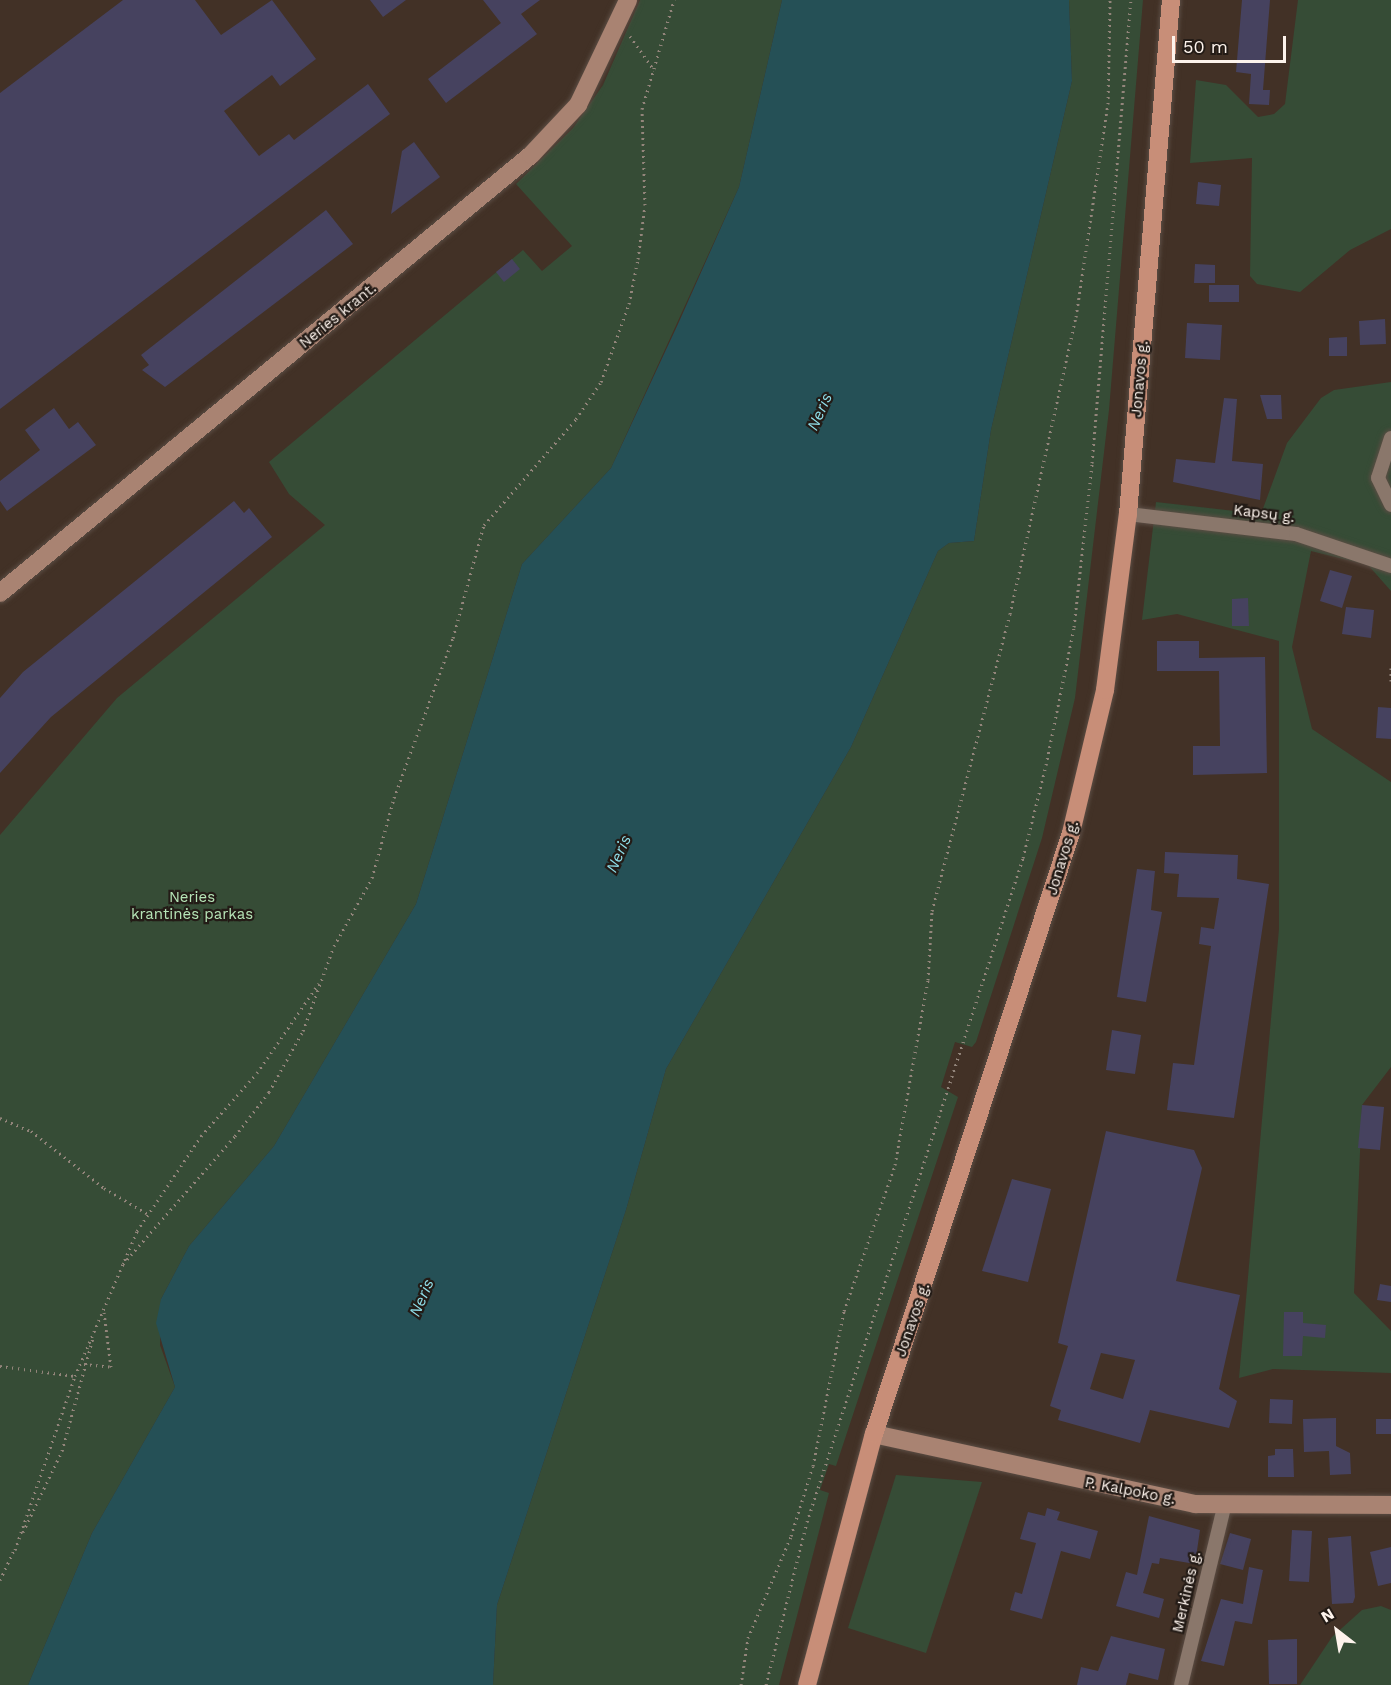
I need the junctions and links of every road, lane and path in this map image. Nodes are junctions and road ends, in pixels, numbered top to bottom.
1 (628, 0) edge
2 (674, 0) edge
3 (1110, 0) edge
4 (1131, 0) edge
5 (1171, 0) edge
6 (629, 34) dead end
7 (654, 71) junction
8 (1391, 438) edge
9 (1391, 505) edge
10 (1128, 514) junction
11 (1391, 566) edge
12 (0, 593) edge
13 (1391, 668) edge
14 (1391, 681) edge
15 (322, 979) junction
16 (0, 1118) edge
17 (148, 1214) junction
18 (123, 1264) junction
19 (103, 1310) junction
20 (97, 1325) junction
21 (81, 1363) junction
22 (86, 1364) junction
23 (0, 1366) edge
24 (75, 1376) junction
25 (82, 1377) junction
26 (874, 1434) junction
27 (1391, 1505) edge
28 (1224, 1507) junction
29 (15, 1550) junction
30 (0, 1580) edge
31 (741, 1685) edge
32 (766, 1685) edge
33 (807, 1685) edge
34 (1181, 1685) edge

1 - 12 main road, Neries krant.
2 - 7 path
3 - 31 path
4 - 32 path
5 - 10 main road, Jonavos g.
6 - 7 path
7 - 15 path
8 - 9 street
10 - 11 street, Kapsų g.
10 - 26 main road, Jonavos g.
13 - 14 path
15 - 17 path
15 - 18 path
16 - 17 path
17 - 18 path
18 - 19 path
19 - 20 path
19 - 22 path
20 - 21 path
20 - 22 path
21 - 22 path
21 - 24 path
22 - 25 path
23 - 24 path
24 - 25 path
24 - 29 path
25 - 29 path
26 - 28 main road, P. Kalpoko g.
26 - 33 main road, Jonavos g.
27 - 28 main road, P. Kalpoko g.
28 - 34 street, Merkinės g.
29 - 30 path

